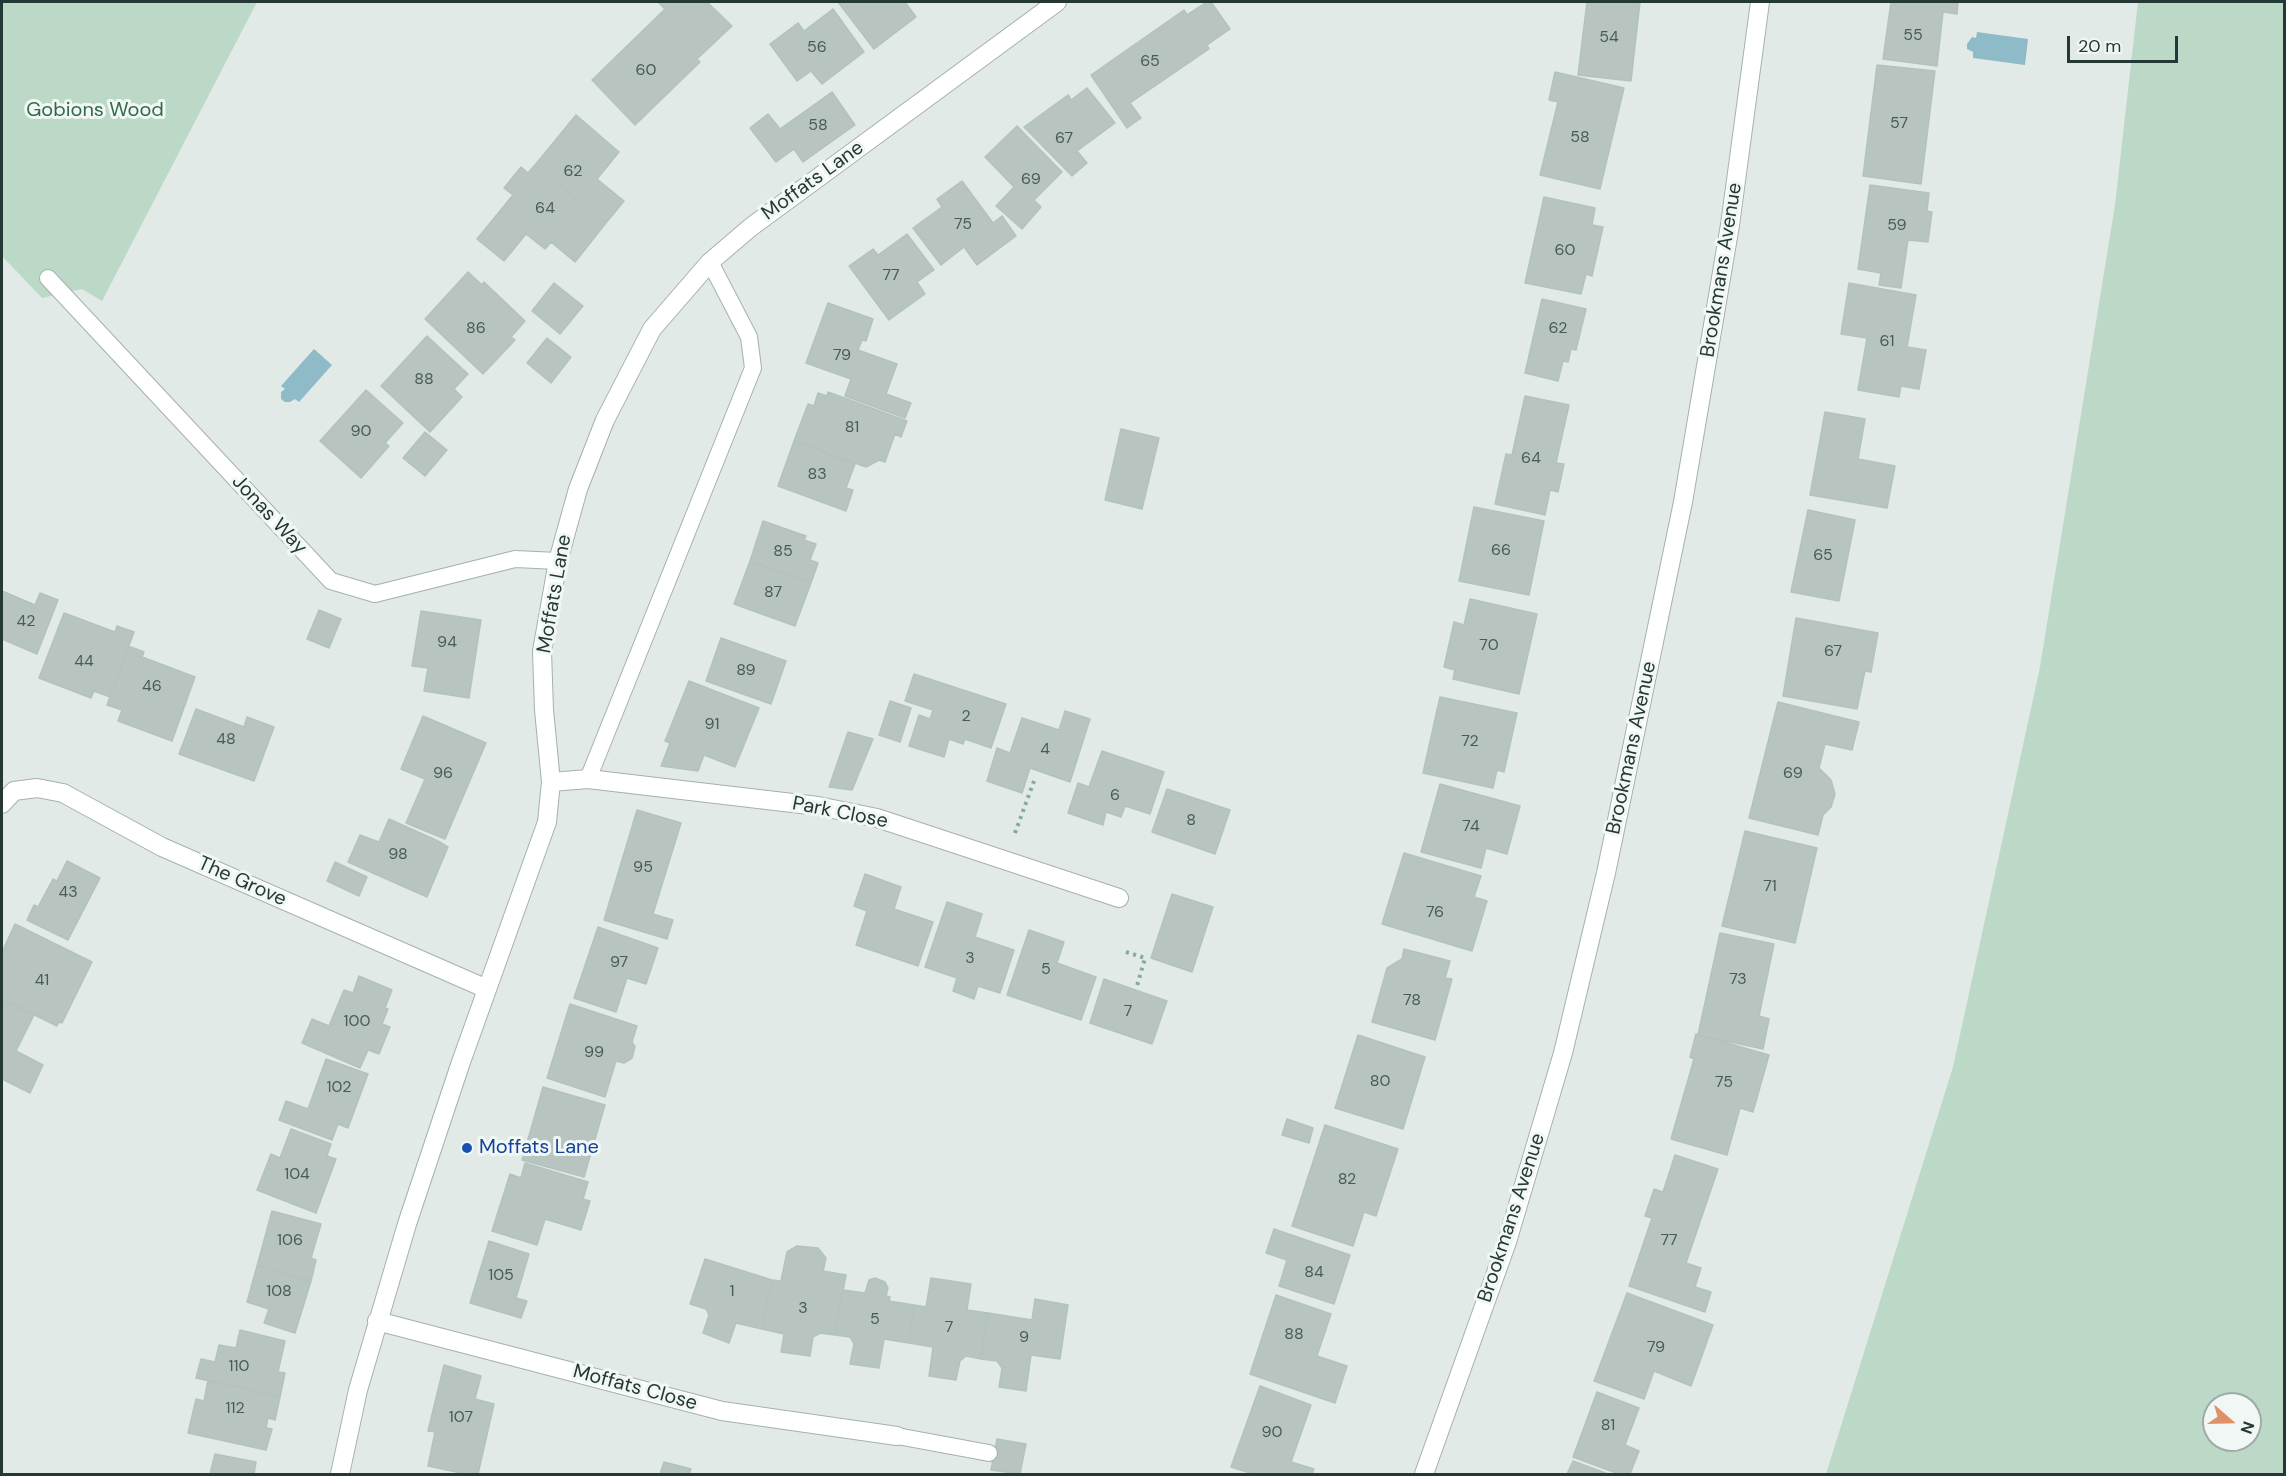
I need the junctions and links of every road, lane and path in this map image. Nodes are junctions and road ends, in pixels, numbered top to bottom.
1 (1057, 2) edge
2 (1760, 2) edge
3 (710, 262) junction
4 (48, 278) dead end
5 (558, 561) junction
6 (588, 779) junction
7 (1034, 781) dead end
8 (551, 782) junction
9 (2, 804) edge
10 (1014, 834) dead end
11 (1119, 898) dead end
12 (1126, 952) dead end
13 (1137, 986) dead end
14 (487, 989) junction
15 (377, 1321) junction
16 (897, 1436) joint
17 (989, 1453) dead end
18 (340, 1474) edge
19 (1424, 1474) edge

1 - 3 street, Moffats Lane
2 - 19 street, Brookmans Avenue
3 - 5 street, Moffats Lane
3 - 6 lane
4 - 5 lane, Jonas Way
5 - 8 street, Moffats Lane
6 - 8 street, Park Close
6 - 11 street, Park Close
7 - 10 path
8 - 14 street, Moffats Lane
9 - 14 street, The Grove
12 - 13 path
14 - 15 street, Moffats Lane
15 - 16 street, Moffats Close
15 - 18 street, Moffats Lane
16 - 17 lane

